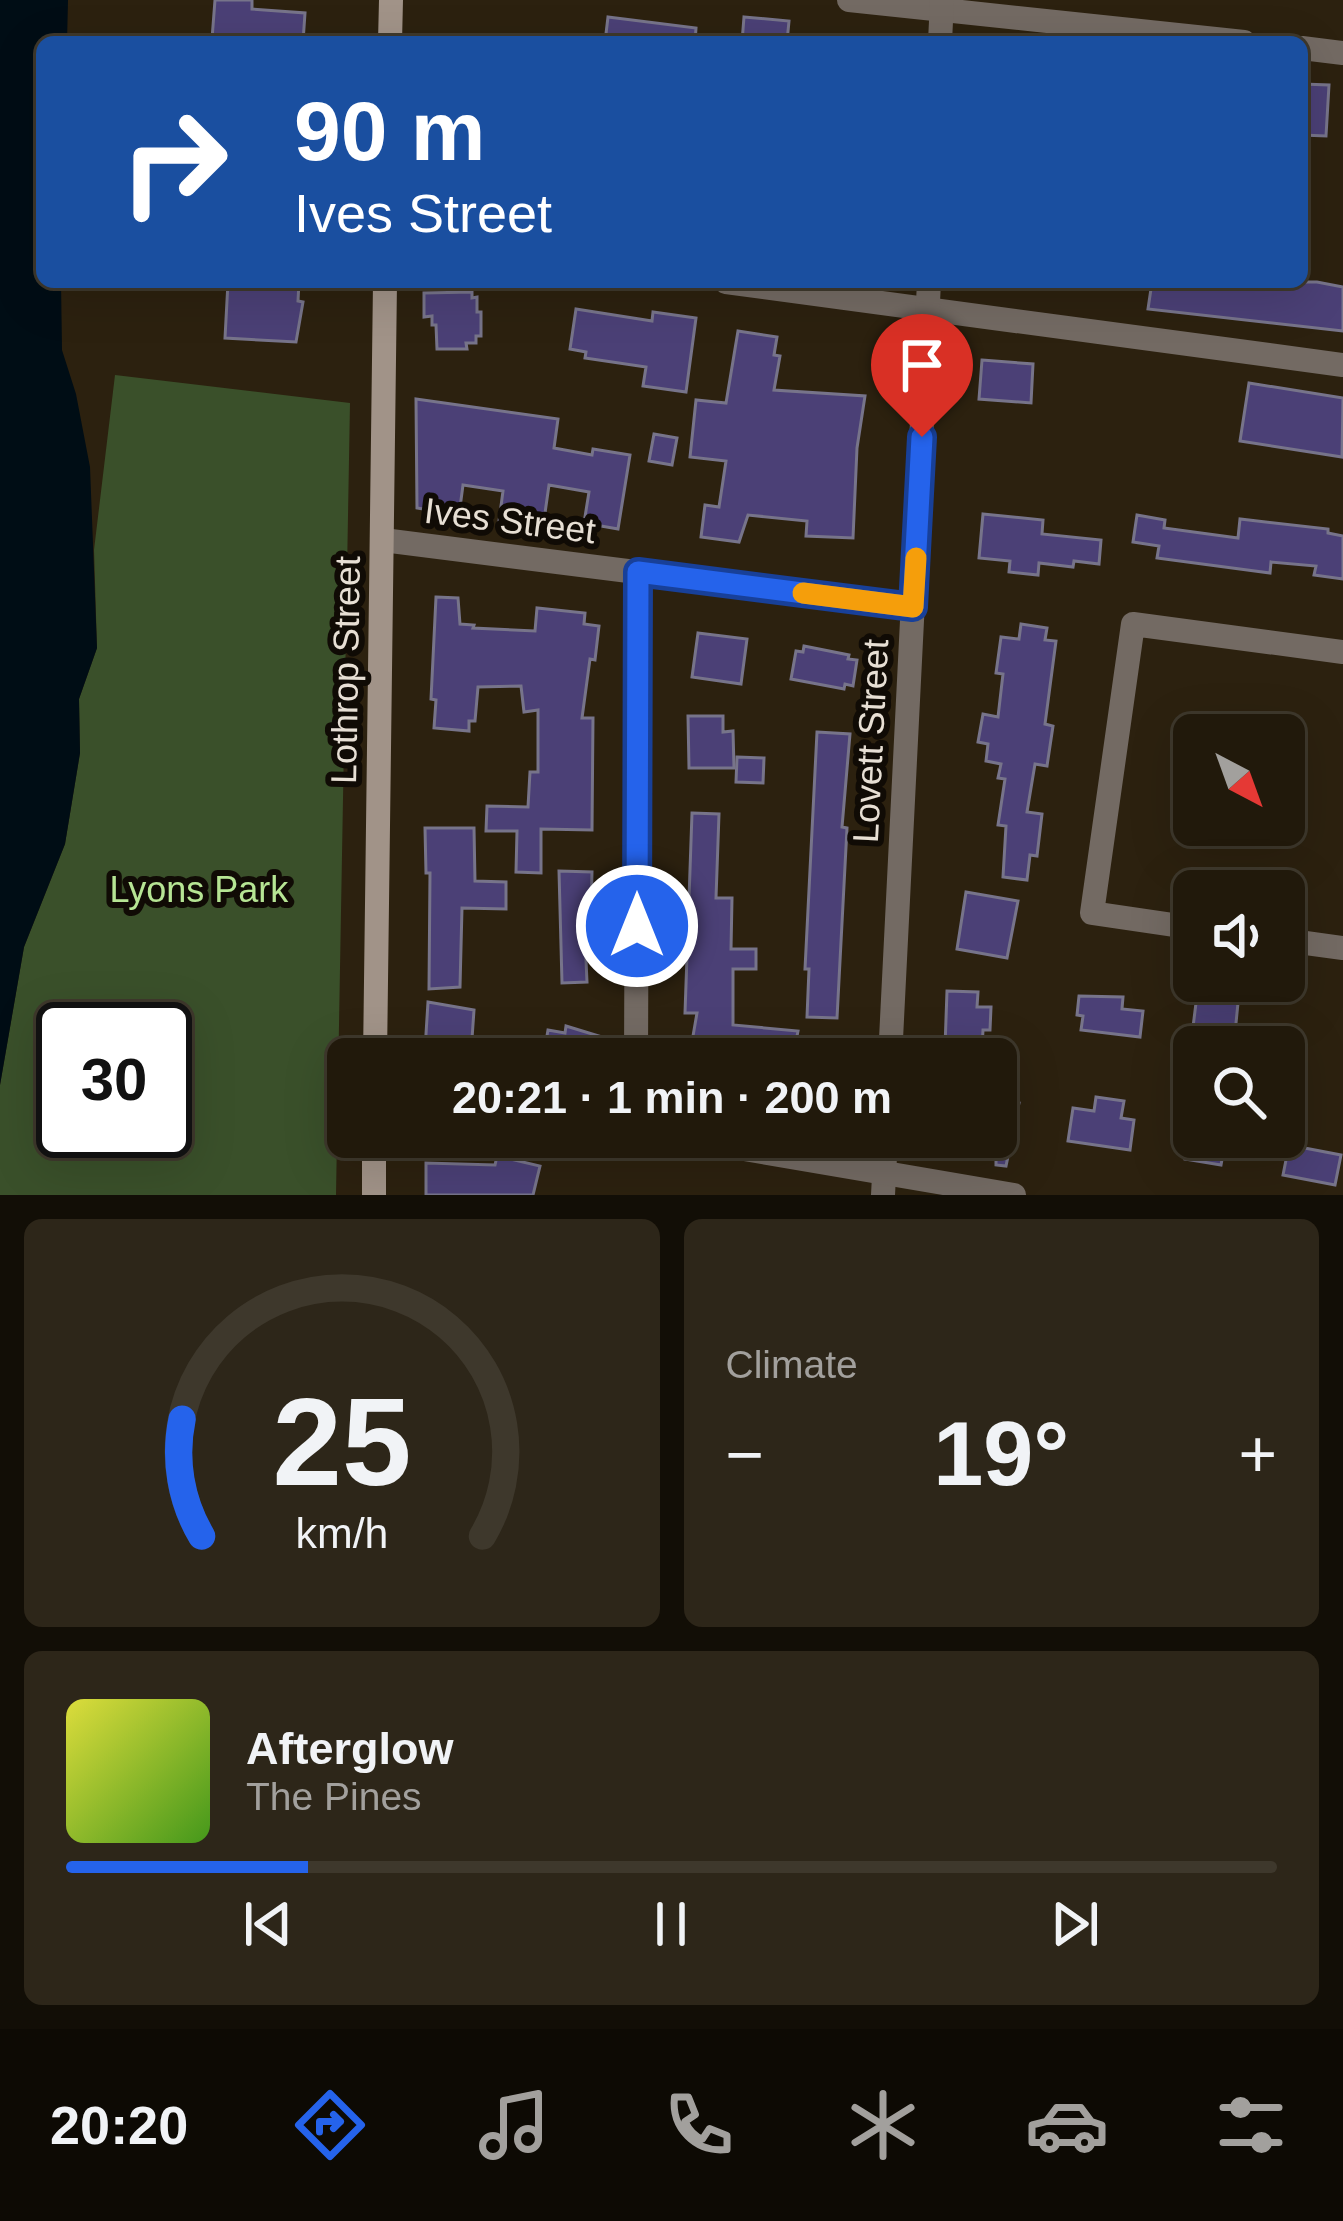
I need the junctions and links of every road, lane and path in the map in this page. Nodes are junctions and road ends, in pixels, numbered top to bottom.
1 (391, 0) edge
2 (849, 0) edge
3 (942, 4) edge
4 (390, 36) edge
5 (940, 36) edge
6 (1196, 36) edge
7 (1308, 49) edge
8 (1343, 53) edge
9 (385, 288) edge
10 (771, 288) edge
11 (929, 288) edge
12 (928, 309) junction
13 (1343, 365) edge
14 (383, 540) junction
15 (638, 572) junction
16 (913, 607) junction
17 (1343, 652) edge
18 (1173, 925) edge
19 (1305, 943) edge
20 (1343, 948) edge
21 (375, 1038) edge
22 (636, 1038) edge
23 (891, 1038) edge
24 (374, 1158) edge
25 (768, 1158) edge
26 (884, 1184) edge
27 (374, 1195) edge
28 (1014, 1195) edge

1 - 4 main road
2 - 3 street
3 - 5 street
3 - 6 street
7 - 8 street
9 - 14 main road, Lothrop Street
10 - 12 street
11 - 12 street, Lovett Street
12 - 13 street
12 - 16 street, Lovett Street
14 - 15 street, Ives Street
14 - 21 main road, Lothrop Street
15 - 16 street, Ives Street
15 - 22 street
16 - 23 street, Lovett Street
17 - 18 street
19 - 20 street
24 - 27 main road
25 - 26 street
26 - 28 street

